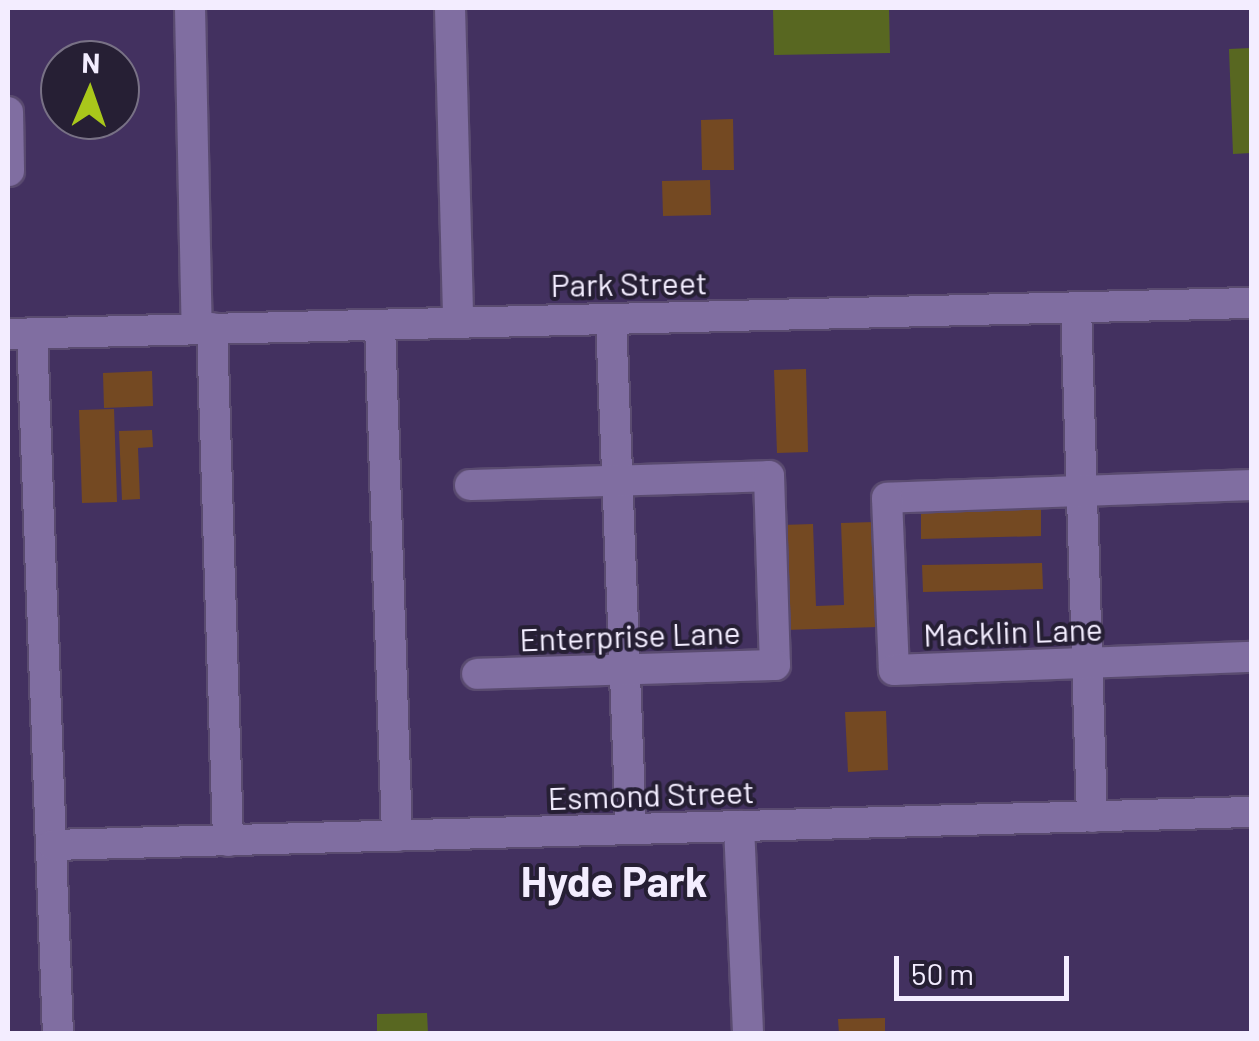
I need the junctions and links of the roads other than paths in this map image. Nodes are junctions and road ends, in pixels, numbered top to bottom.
1 (190, 8) edge
2 (450, 8) edge
3 (8, 112) edge
4 (9, 172) edge
5 (1252, 304) edge
6 (1076, 308) junction
7 (611, 319) junction
8 (458, 323) junction
9 (380, 325) junction
10 (204, 329) junction
11 (20, 333) edge
12 (617, 480) junction
13 (470, 485) dead end
14 (1252, 485) edge
15 (1081, 491) junction
16 (1252, 657) edge
17 (1088, 663) junction
18 (625, 670) junction
19 (477, 674) dead end
20 (1252, 812) edge
21 (1092, 816) junction
22 (739, 826) junction
23 (631, 830) junction
24 (397, 836) junction
25 (228, 840) junction
26 (53, 845) junction
27 (58, 1034) edge
28 (748, 1034) edge

1 - 10 street
2 - 8 street
3 - 4 street
5 - 6 street, Park Street
6 - 7 street, Park Street
6 - 15 street
7 - 8 street, Park Street
7 - 12 street
8 - 9 street, Park Street
9 - 10 street, Park Street
9 - 24 street
10 - 11 street, Park Street
10 - 25 street
11 - 26 street
12 - 13 street, Enterprise Lane
12 - 18 street
12 - 18 street, Enterprise Lane
14 - 15 street, Macklin Lane
15 - 17 street
15 - 17 street, Macklin Lane
16 - 17 street, Macklin Lane
17 - 21 street
18 - 19 street, Enterprise Lane
18 - 23 street
20 - 21 street, Esmond Street
21 - 22 street, Esmond Street
22 - 23 street, Esmond Street
22 - 28 street
23 - 24 street, Esmond Street
24 - 25 street, Esmond Street
25 - 26 street, Esmond Street
26 - 27 street

